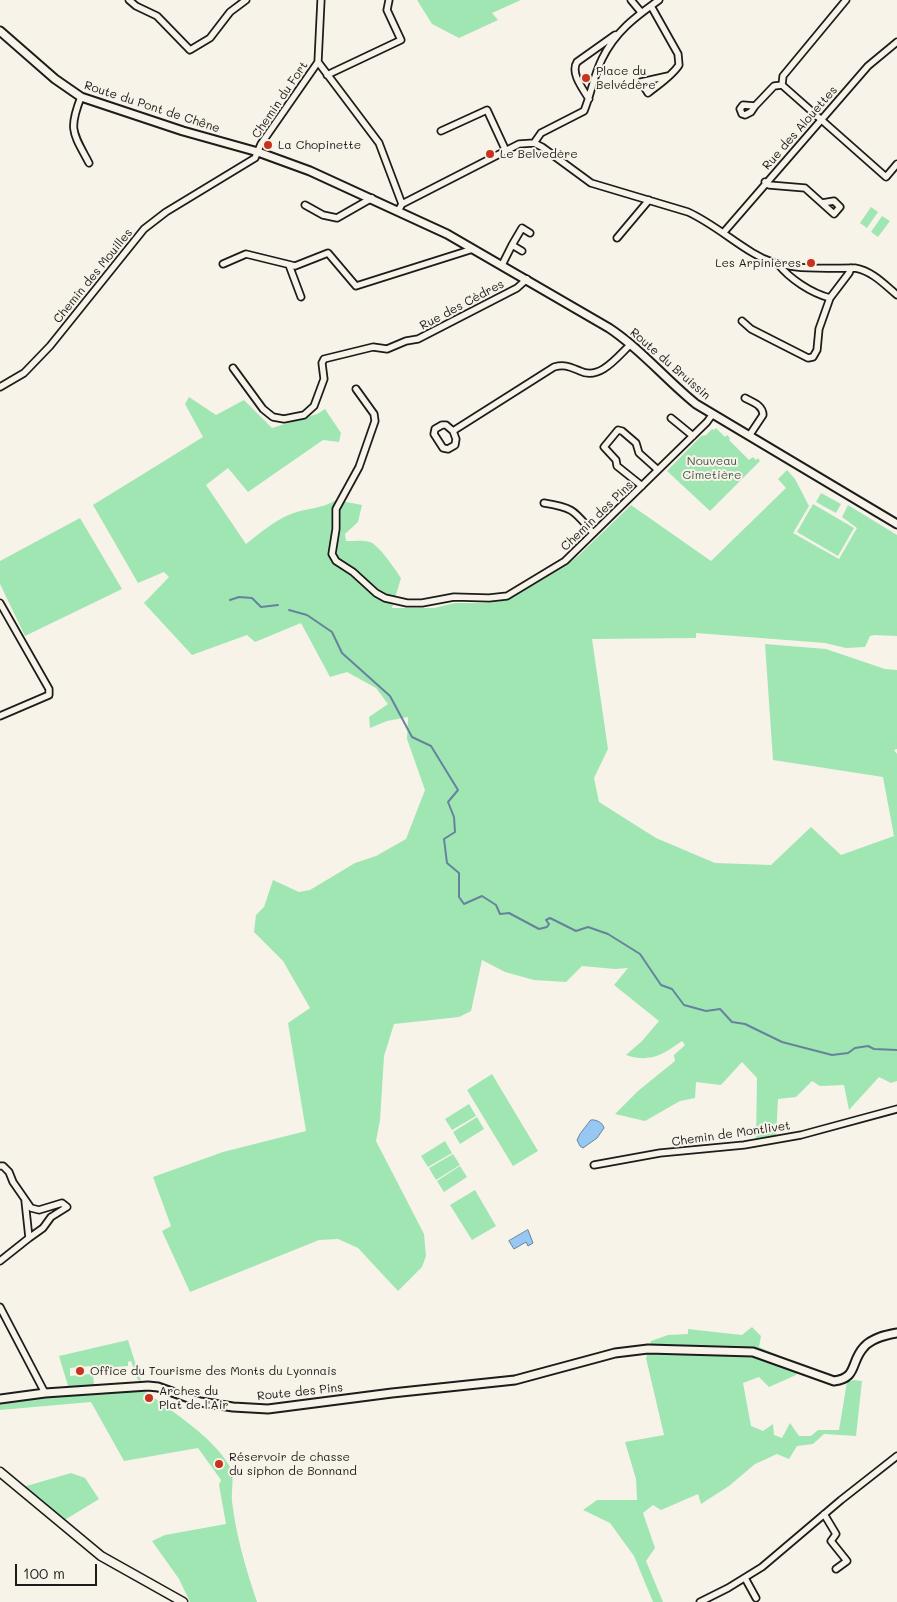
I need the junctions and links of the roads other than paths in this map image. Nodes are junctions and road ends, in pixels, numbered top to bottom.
1 (129, 0) edge
2 (246, 0) edge
3 (321, 0) edge
4 (389, 0) edge
5 (631, 0) edge
6 (659, 0) edge
7 (846, 0) edge
8 (651, 6) junction
9 (641, 12) junction
10 (0, 31) edge
11 (617, 34) junction
12 (897, 42) edge
13 (590, 52) junction
14 (602, 60) junction
15 (318, 62) junction
16 (327, 76) junction
17 (668, 76) dead end
18 (782, 85) junction
19 (81, 97) junction
20 (589, 99) junction
21 (755, 106) dead end
22 (821, 119) junction
23 (441, 132) dead end
24 (534, 143) junction
25 (506, 151) junction
26 (258, 152) junction
27 (89, 163) dead end
28 (897, 164) edge
29 (766, 182) junction
30 (372, 198) junction
31 (649, 200) junction
32 (822, 203) dead end
33 (402, 204) junction
34 (305, 205) dead end
35 (398, 211) junction
36 (724, 232) junction
37 (530, 233) dead end
38 (617, 238) dead end
39 (512, 245) junction
40 (473, 249) junction
41 (522, 250) dead end
42 (223, 264) dead end
43 (778, 264) junction
44 (289, 265) junction
45 (502, 265) junction
46 (851, 268) junction
47 (527, 279) junction
48 (897, 295) edge
49 (301, 298) dead end
50 (830, 298) junction
51 (742, 321) dead end
52 (631, 344) junction
53 (234, 368) dead end
54 (0, 387) edge
55 (356, 389) dead end
56 (745, 398) dead end
57 (712, 414) junction
58 (671, 418) dead end
59 (453, 431) dead end
60 (693, 436) junction
61 (749, 436) junction
62 (658, 470) junction
63 (642, 486) junction
64 (544, 503) dead end
65 (897, 524) edge
66 (593, 534) junction
67 (0, 603) edge
68 (0, 716) edge
69 (897, 1108) edge
70 (594, 1165) dead end
71 (0, 1166) edge
72 (25, 1201) junction
73 (29, 1238) junction
74 (0, 1261) edge
75 (0, 1307) edge
76 (897, 1334) edge
77 (45, 1393) junction
78 (0, 1399) edge
79 (897, 1456) edge
80 (0, 1472) edge
81 (824, 1514) junction
82 (836, 1570) dead end
83 (745, 1578) junction
84 (756, 1598) dead end
85 (183, 1602) edge
86 (700, 1602) edge

1 - 2 street
3 - 15 street, Chemin du Fort
4 - 16 street
5 - 9 street
6 - 8 street
7 - 18 street
8 - 9 street
8 - 17 street
9 - 11 street
10 - 19 street, Route du Pont de Chêne
11 - 13 street
11 - 14 street
12 - 22 street, Rue des Alouettes
13 - 14 street
13 - 20 street
14 - 20 street
15 - 16 street
15 - 26 street, Chemin du Fort
16 - 33 street
18 - 21 street
18 - 22 street
19 - 26 street, Route du Pont de Chêne
19 - 27 street
20 - 24 street
22 - 28 street
22 - 29 street, Rue des Alouettes
23 - 25 street
24 - 25 street
24 - 31 street
25 - 33 street
26 - 30 street, Route du Bruissin
26 - 54 street, Chemin des Mouilles
29 - 32 street
29 - 36 street, Rue des Alouettes
30 - 34 street
30 - 35 street, Route du Bruissin
31 - 36 street
31 - 38 street
33 - 35 street
35 - 40 street, Route du Bruissin
36 - 43 street
37 - 39 street
39 - 41 street
39 - 45 street
40 - 44 street
40 - 45 street, Route du Bruissin
42 - 44 street
43 - 46 street
43 - 50 street
44 - 49 street
45 - 47 street, Route du Bruissin
46 - 48 street
46 - 50 street
47 - 52 street, Route du Bruissin
47 - 53 street, Rue des Cèdres
50 - 51 street
52 - 57 street, Route du Bruissin
52 - 59 street
55 - 66 street, Chemin des Pins
56 - 61 street
57 - 60 street, Chemin des Pins
57 - 61 street, Route du Bruissin
58 - 60 street
60 - 62 street, Chemin des Pins
61 - 65 street, Route du Bruissin
62 - 63 street, Chemin des Pins
62 - 63 street
63 - 66 street, Chemin des Pins
64 - 66 street
67 - 68 street
69 - 70 street, Chemin de Montlivet
71 - 72 street
72 - 73 street
72 - 73 street
73 - 74 street
75 - 77 street
76 - 77 street, Route des Pins
77 - 78 street, Route des Pins
79 - 81 street
80 - 85 main road
81 - 82 street
81 - 83 street
83 - 84 street
83 - 86 street

